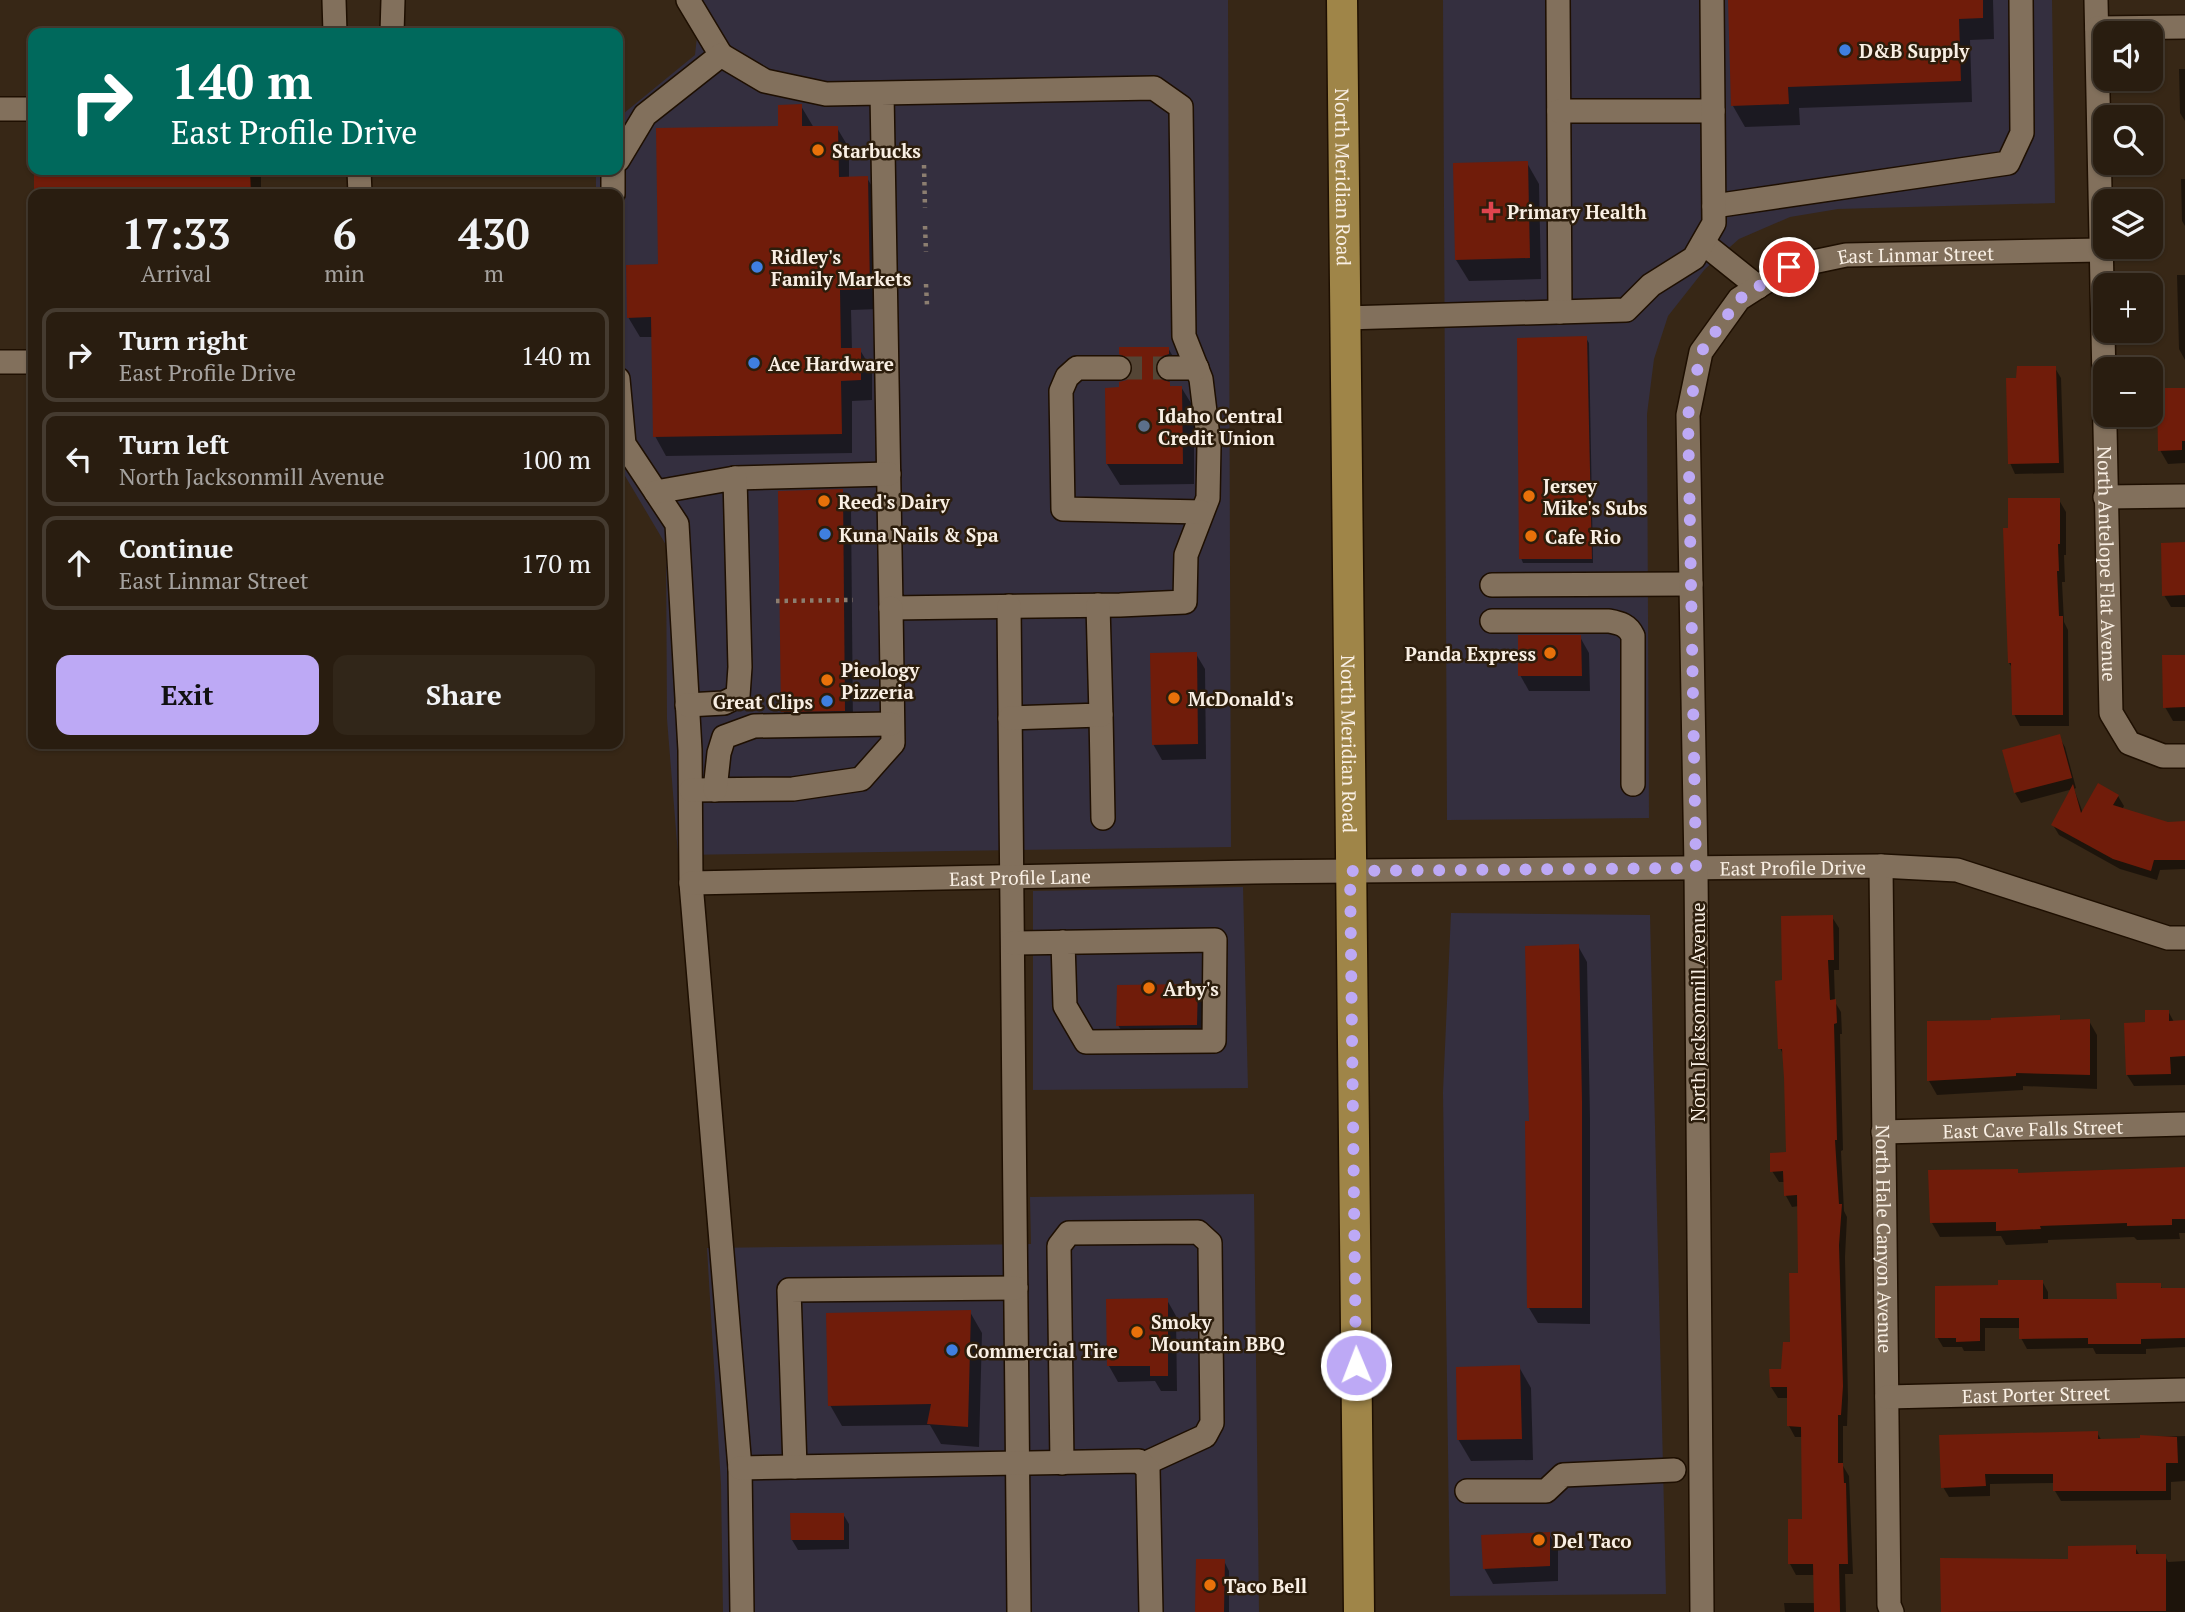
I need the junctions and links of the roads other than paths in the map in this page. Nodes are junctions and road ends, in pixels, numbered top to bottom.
1 (334, 0) edge
2 (393, 0) edge
3 (688, 0) edge
4 (1342, 0) edge
5 (1558, 0) edge
6 (1712, 0) edge
7 (2021, 0) edge
8 (2096, 0) edge
9 (2097, 21) edge
10 (2163, 27) edge
11 (2185, 27) edge
12 (335, 28) edge
13 (392, 28) edge
14 (721, 55) junction
15 (2098, 91) edge
16 (882, 93) junction
17 (0, 109) edge
18 (28, 109) edge
19 (1559, 111) junction
20 (1713, 111) junction
21 (623, 151) edge
22 (2100, 189) edge
23 (1714, 206) junction
24 (1703, 243) junction
25 (2093, 250) edge
26 (2101, 259) edge
27 (1749, 293) junction
28 (1560, 312) junction
29 (1345, 318) junction
30 (0, 362) edge
31 (28, 362) edge
32 (1119, 368) tunnel mouth
33 (1170, 368) tunnel mouth
34 (1197, 368) junction
35 (623, 433) edge
36 (889, 474) junction
37 (735, 478) junction
38 (656, 492) junction
39 (2185, 496) edge
40 (2105, 497) junction
41 (1202, 512) junction
42 (1691, 584) junction
43 (1492, 585) dead end
44 (1009, 606) junction
45 (1098, 606) junction
46 (891, 608) junction
47 (1492, 621) dead end
48 (687, 705) junction
49 (1101, 715) junction
50 (1010, 718) junction
51 (891, 724) junction
52 (2185, 756) edge
53 (1633, 784) dead end
54 (691, 790) junction
55 (715, 790) junction
56 (1103, 818) dead end
57 (1881, 866) junction
58 (1696, 868) junction
59 (1350, 871) junction
60 (1012, 877) junction
61 (691, 883) junction
62 (2185, 938) edge
63 (1063, 942) junction
64 (1013, 943) junction
65 (2185, 1124) edge
66 (1884, 1132) junction
67 (1016, 1288) junction
68 (2185, 1390) edge
69 (1887, 1397) junction
70 (1062, 1463) junction
71 (1017, 1464) junction
72 (1144, 1464) junction
73 (795, 1467) junction
74 (740, 1468) junction
75 (1674, 1470) dead end
76 (1467, 1491) dead end
77 (742, 1612) edge
78 (1019, 1612) edge
79 (1151, 1612) edge
80 (1359, 1612) edge
81 (1702, 1612) edge
82 (1892, 1612) edge

1 - 12 street
2 - 13 street
3 - 14 street
4 - 29 main road, North Meridian Road
5 - 19 street
6 - 20 street
7 - 23 street
8 - 9 street, North Antelope Flat Avenue
10 - 11 street
14 - 16 street
14 - 21 street
15 - 22 street, North Antelope Flat Avenue
16 - 34 street
16 - 36 street
17 - 18 street
19 - 20 street
19 - 28 street
20 - 23 street
23 - 24 street
24 - 27 street
24 - 28 street
25 - 27 street, East Linmar Street
26 - 40 street, North Antelope Flat Avenue
27 - 42 street, North Jacksonmill Avenue
28 - 29 street
29 - 59 main road, North Meridian Road
30 - 31 street
32 - 41 street
33 - 34 street
34 - 41 street
35 - 38 street
36 - 37 street
36 - 46 street
37 - 38 street
37 - 48 street
38 - 48 street
39 - 40 street
40 - 52 street, North Antelope Flat Avenue
41 - 45 street
42 - 43 street
42 - 58 street, North Jacksonmill Avenue
44 - 45 street
44 - 46 street
44 - 50 street
45 - 49 street
46 - 51 street
47 - 53 street
48 - 54 street
49 - 50 street
49 - 56 street
50 - 60 street
51 - 55 street
51 - 55 street
54 - 55 street
54 - 61 street
57 - 58 street, East Profile Drive
57 - 62 street, East Profile Drive
57 - 66 street, North Hale Canyon Avenue
58 - 59 street, East Profile Drive
58 - 81 street, North Jacksonmill Avenue
59 - 60 street, East Profile Lane
59 - 80 main road, North Meridian Road
60 - 61 street, East Profile Lane
60 - 64 street
61 - 74 street
63 - 63 street
63 - 64 street
64 - 67 street
65 - 66 street, East Cave Falls Street
66 - 69 street, North Hale Canyon Avenue
67 - 71 street
67 - 73 street
68 - 69 street, East Porter Street
69 - 82 street, North Hale Canyon Avenue
70 - 71 street
70 - 72 street
70 - 72 street
71 - 73 street
71 - 78 street
72 - 79 street
73 - 74 street
74 - 77 street
75 - 76 street

